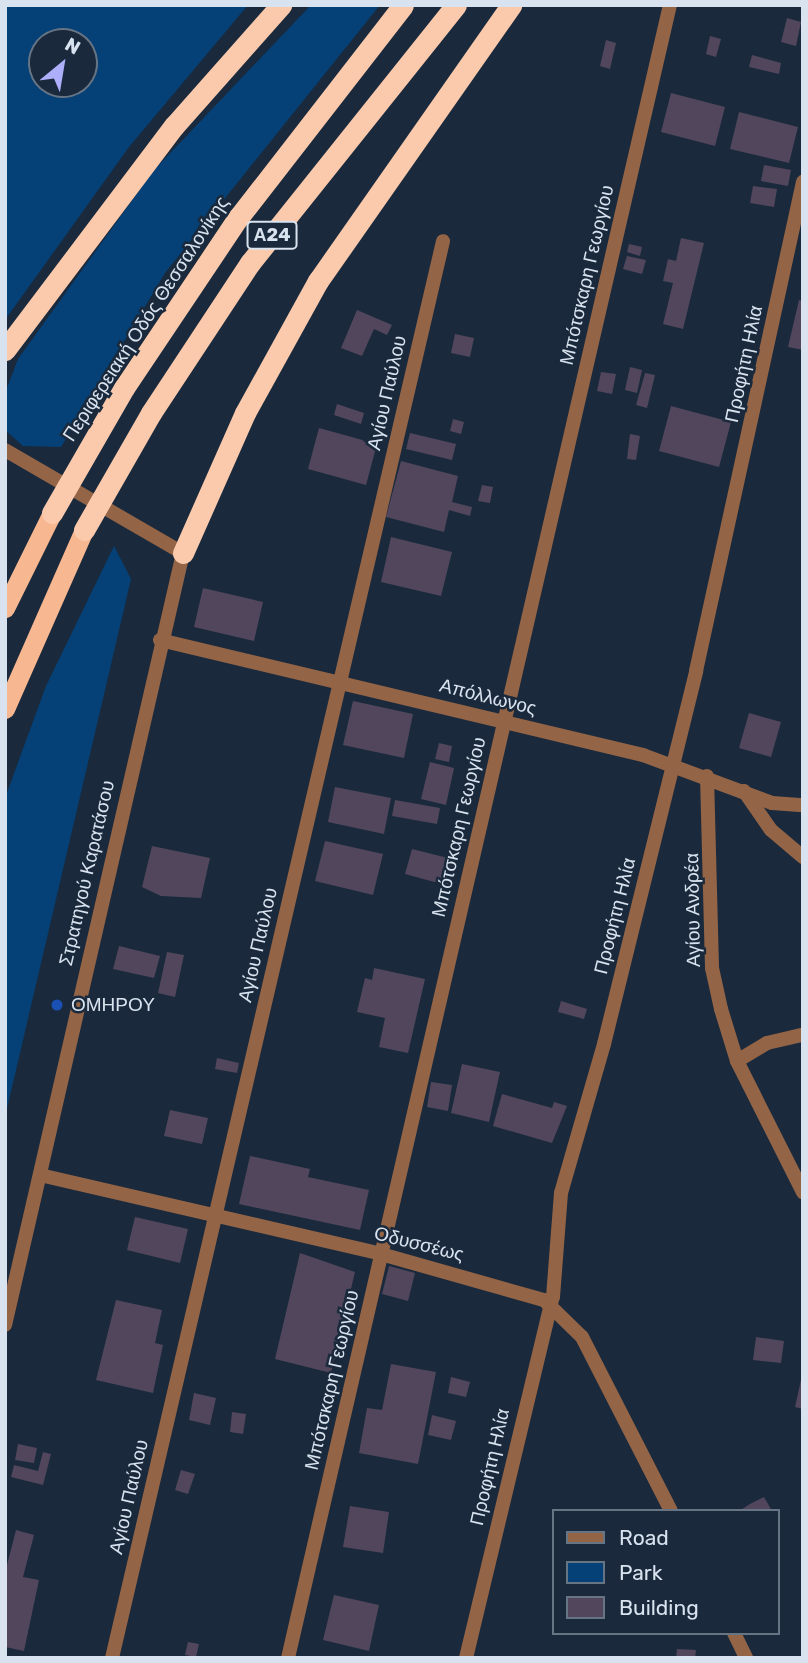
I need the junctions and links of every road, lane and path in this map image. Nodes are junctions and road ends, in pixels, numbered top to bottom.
1 (281, 5) edge
2 (402, 5) edge
3 (456, 5) edge
4 (512, 5) edge
5 (670, 5) edge
6 (803, 182) edge
7 (443, 240) dead end
8 (5, 350) edge
9 (5, 450) edge
10 (52, 513) joint
11 (84, 530) joint
12 (183, 553) junction
13 (5, 608) edge
14 (160, 640) junction
15 (339, 682) junction
16 (5, 709) edge
17 (503, 720) junction
18 (673, 765) junction
19 (707, 776) junction
20 (744, 791) junction
21 (803, 805) edge
22 (803, 857) edge
23 (803, 1035) edge
24 (737, 1062) junction
25 (40, 1175) junction
26 (803, 1192) edge
27 (214, 1216) junction
28 (381, 1254) junction
29 (551, 1304) junction
30 (5, 1325) edge
31 (670, 1509) edge
32 (735, 1635) edge
33 (112, 1658) edge
34 (288, 1658) edge
35 (466, 1658) edge
36 (746, 1658) edge

1 - 8 highway
2 - 10 highway, Περιφερειακή Οδός Θεσσαλονίκης / Α24
3 - 11 highway, Α24
4 - 12 highway
5 - 17 street, Μπότσκαρη Γεωργίου
6 - 18 street, Προφήτη Ηλία
7 - 15 street, Αγίου Παύλου
9 - 12 street
10 - 13 highway, Περιφερειακή Οδός Θεσσαλονίκης / Α24
11 - 16 highway, Α24
12 - 14 street, Στρατηγού Καρατάσου
14 - 15 street, Απόλλωνος
14 - 25 street, Στρατηγού Καρατάσου
15 - 17 street, Απόλλωνος
15 - 27 street, Αγίου Παύλου
17 - 18 street, Απόλλωνος
17 - 28 street, Μπότσκαρη Γεωργίου
18 - 19 street, Απόλλωνος
18 - 29 street, Προφήτη Ηλία
19 - 20 street, Απόλλωνος
19 - 24 street, Αγίου Ανδρέα
20 - 21 street, Απόλλωνος
20 - 22 street
23 - 24 street
24 - 26 street, Αγίου Ανδρέα
25 - 27 street, Οδυσσέως
25 - 30 street, Στρατηγού Καρατάσου
27 - 28 street, Οδυσσέως
27 - 33 street, Αγίου Παύλου
28 - 29 street, Οδυσσέως
28 - 34 street, Μπότσκαρη Γεωργίου
29 - 31 street, Οδυσσέως
29 - 35 street, Προφήτη Ηλία
32 - 36 street

